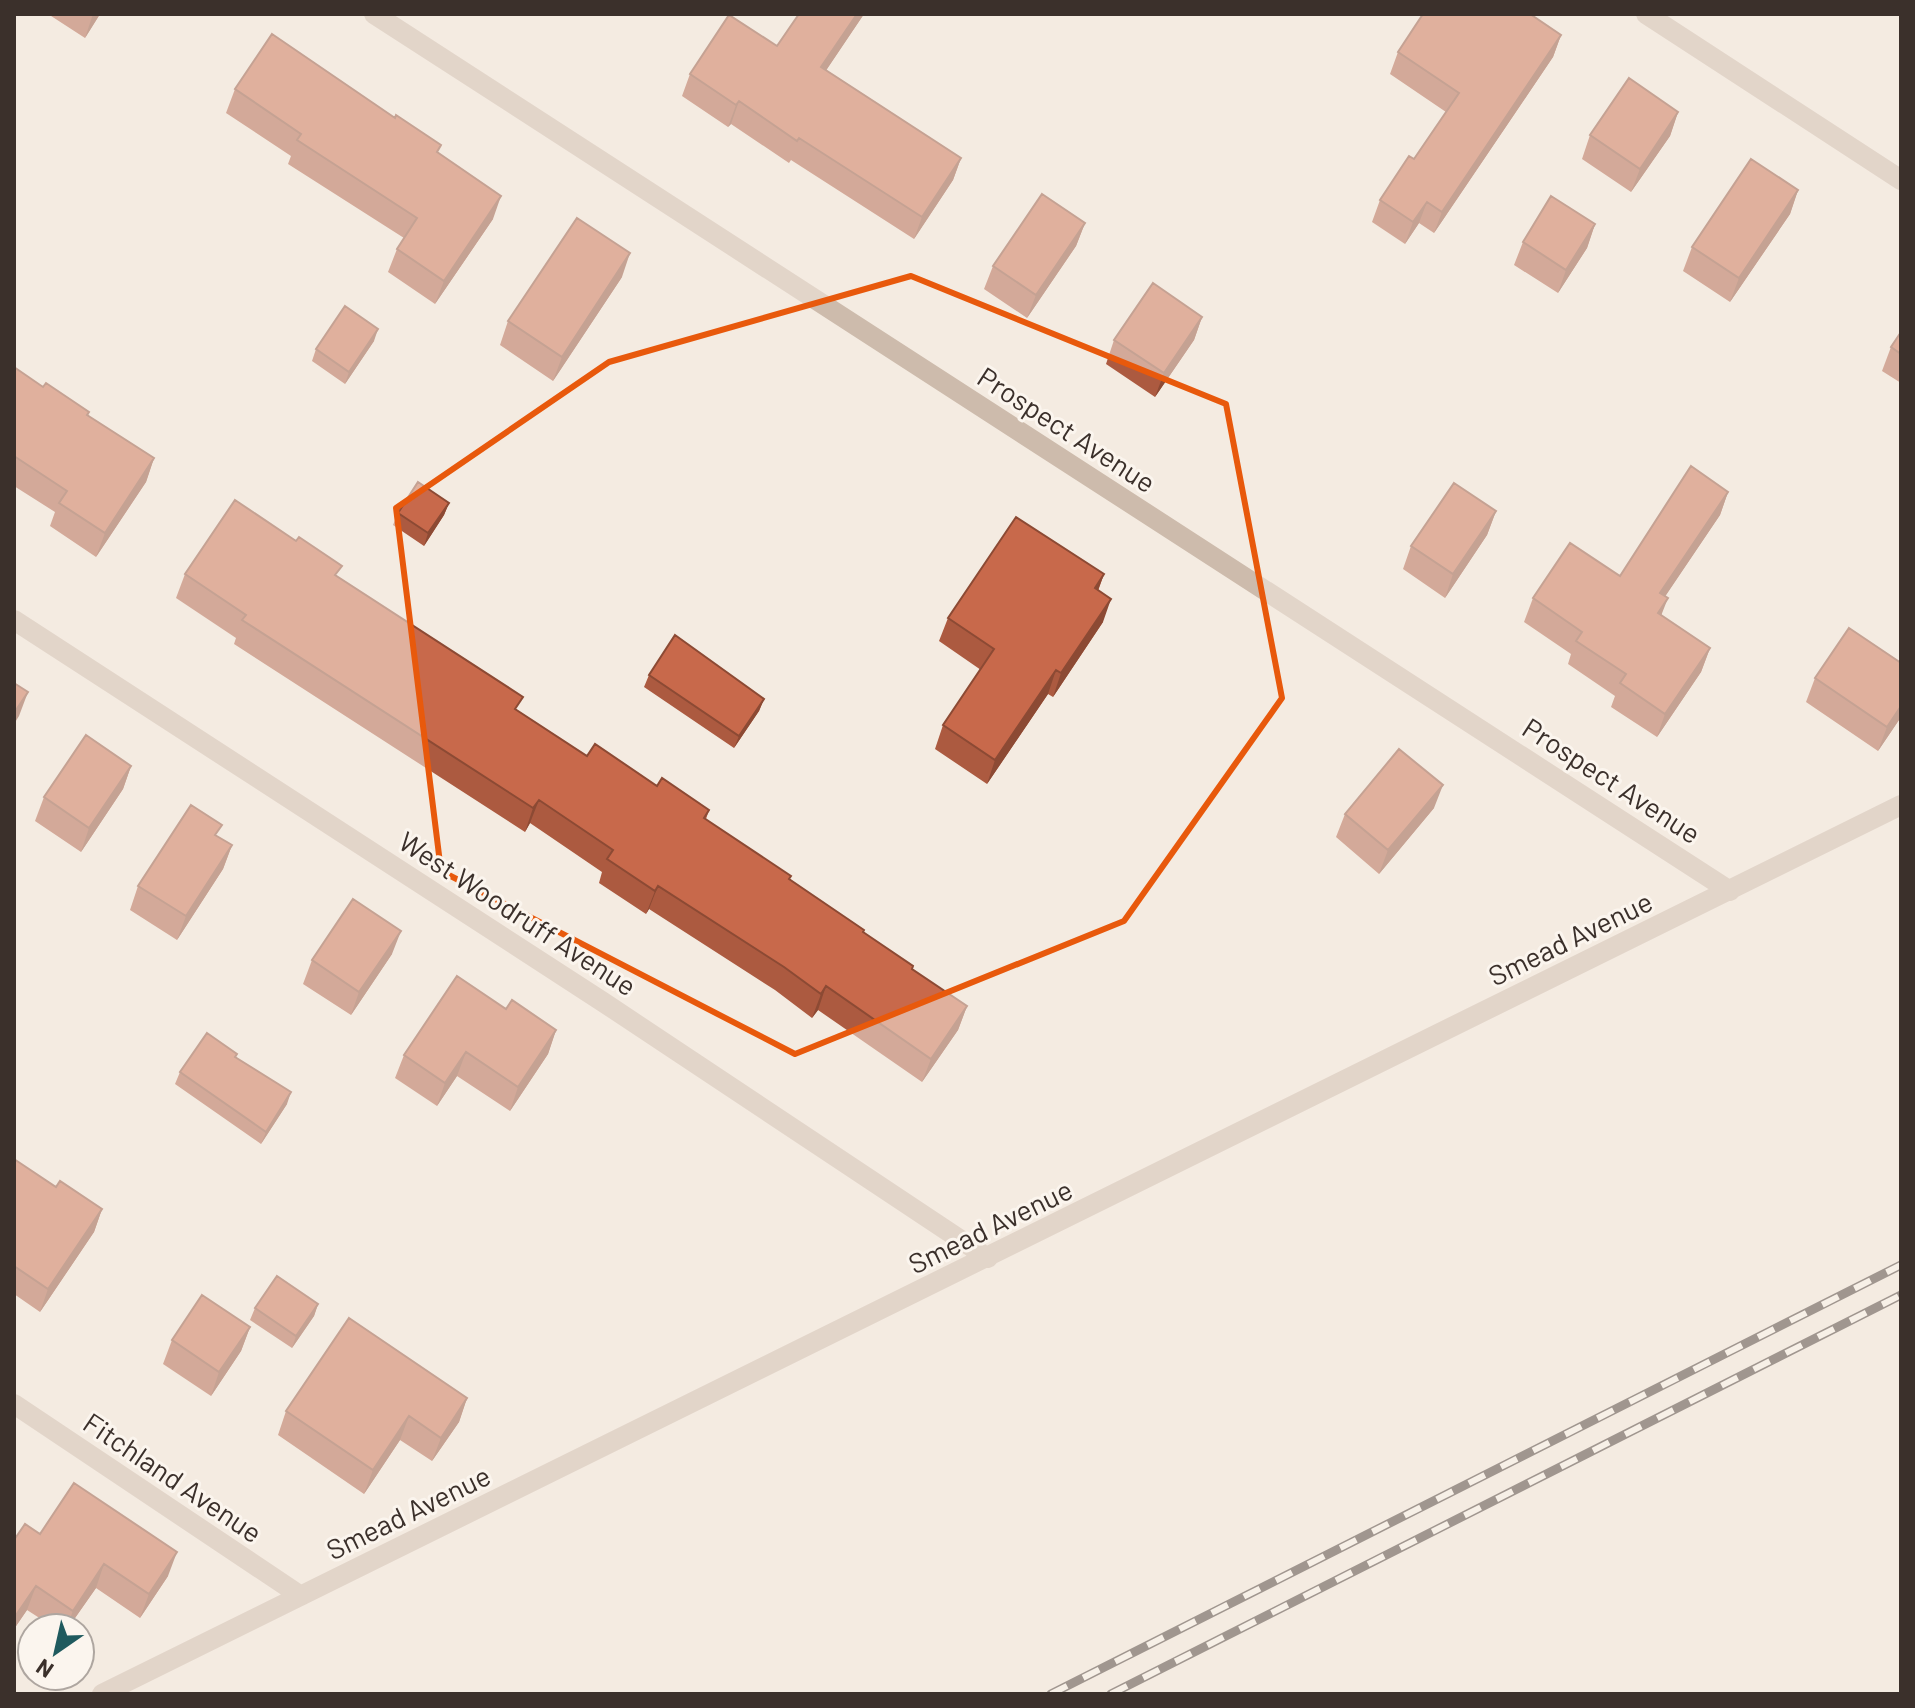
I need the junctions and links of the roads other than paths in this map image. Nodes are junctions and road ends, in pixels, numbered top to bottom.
1 (374, 14) edge
2 (1646, 14) edge
3 (1901, 180) edge
4 (14, 620) edge
5 (1901, 805) edge
6 (1730, 891) junction
7 (988, 1258) junction
8 (14, 1404) edge
9 (301, 1596) junction
10 (102, 1694) edge

1 - 6 street, Prospect Avenue
2 - 3 street
4 - 7 street, West Woodruff Avenue
5 - 6 street, Smead Avenue
6 - 7 street, Smead Avenue
7 - 9 street, Smead Avenue
8 - 9 street, Fitchland Avenue
9 - 10 street, Smead Avenue

